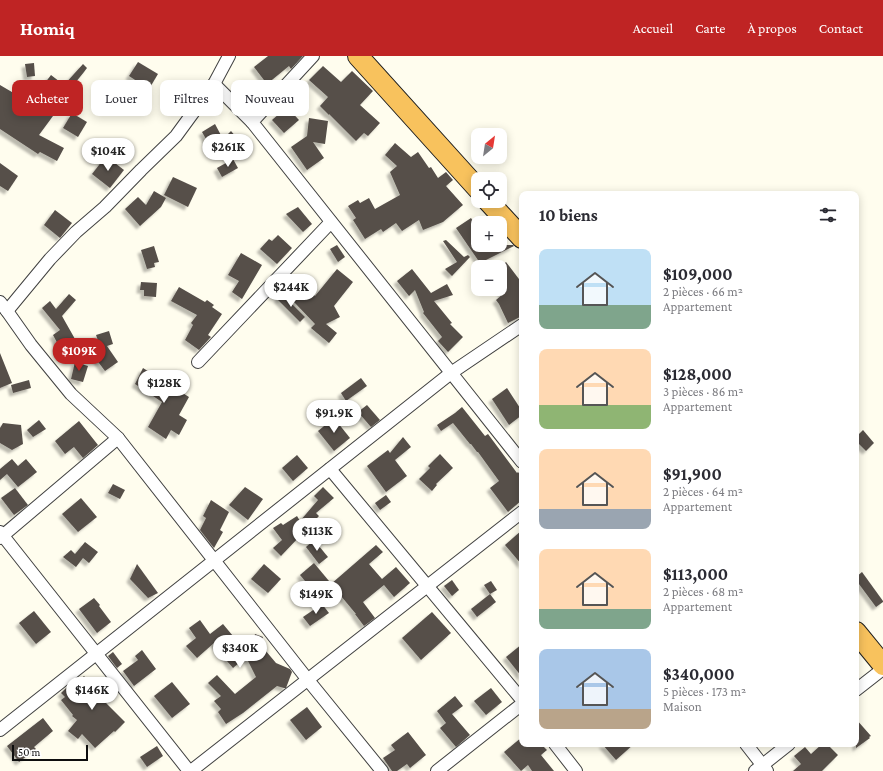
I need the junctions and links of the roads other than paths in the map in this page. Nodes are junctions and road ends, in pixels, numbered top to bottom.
1 (229, 56) edge
2 (313, 56) edge
3 (358, 56) edge
4 (216, 80) edge
5 (223, 93) edge
6 (191, 116) edge
7 (252, 122) junction
8 (471, 181) edge
9 (494, 208) edge
10 (331, 222) junction
11 (519, 235) edge
12 (4, 306) edge
13 (519, 327) edge
14 (198, 362) dead end
15 (451, 373) junction
16 (118, 438) junction
17 (519, 458) edge
18 (330, 470) junction
19 (519, 514) edge
20 (1, 535) edge
21 (215, 560) junction
22 (427, 586) junction
23 (859, 636) edge
24 (97, 654) junction
25 (883, 665) edge
26 (883, 669) edge
27 (308, 680) junction
28 (859, 688) edge
29 (519, 696) edge
30 (519, 706) edge
31 (0, 730) edge
32 (558, 747) edge
33 (748, 747) edge
34 (786, 747) edge
35 (762, 769) edge
36 (190, 771) edge
37 (382, 771) edge
38 (437, 771) edge
39 (576, 771) edge

1 - 4 street
2 - 7 street
3 - 8 highway
5 - 7 street
6 - 12 street
7 - 10 street
9 - 11 highway
10 - 14 street
10 - 15 street
12 - 16 street
13 - 15 street
15 - 17 street
15 - 18 street
16 - 20 street
16 - 21 street
18 - 21 street
18 - 22 street
19 - 22 street
20 - 24 street
21 - 24 street
21 - 27 street
22 - 27 street
22 - 29 street
23 - 25 highway
24 - 31 street
24 - 36 street
26 - 28 street
27 - 36 street
27 - 37 street
30 - 38 street
32 - 39 street
33 - 35 street
34 - 35 street

